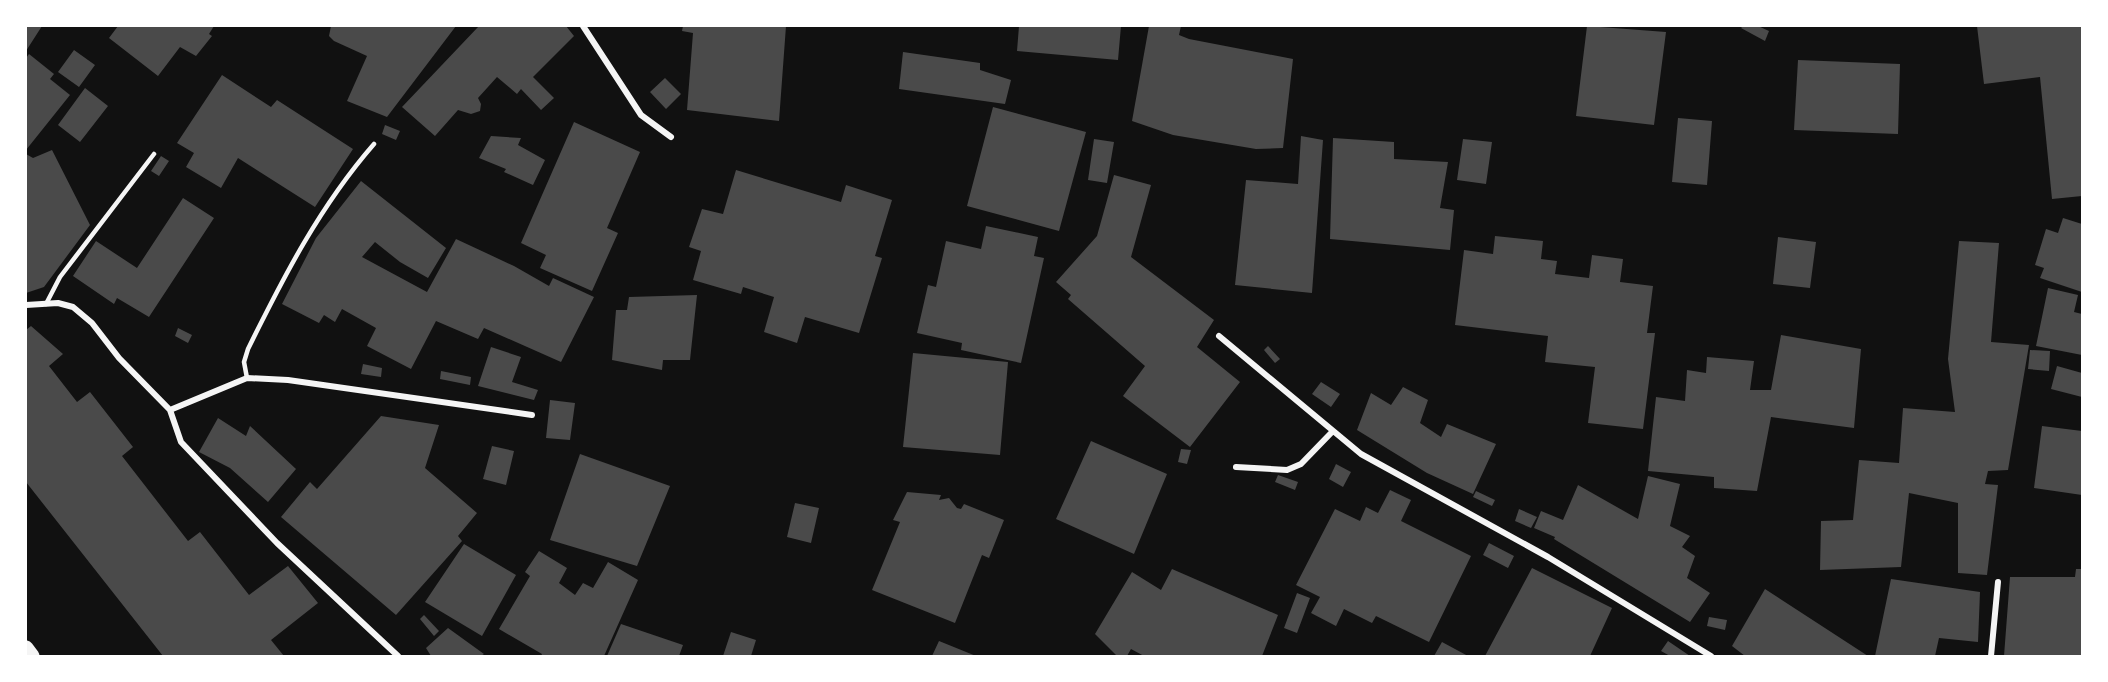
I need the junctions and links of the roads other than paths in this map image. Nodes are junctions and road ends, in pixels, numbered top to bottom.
1 (583, 26) edge
2 (670, 137) dead end
3 (374, 144) dead end
4 (154, 154) dead end
5 (46, 304) junction
6 (26, 305) edge
7 (1219, 336) dead end
8 (247, 378) junction
9 (170, 410) junction
10 (532, 415) dead end
11 (1332, 432) junction
12 (1236, 467) dead end
13 (1998, 582) dead end
14 (26, 648) edge
15 (32, 657) edge
16 (398, 657) edge
17 (1711, 657) edge
18 (1991, 657) edge

1 - 2 street
3 - 8 lane
4 - 5 lane
5 - 6 street
5 - 9 street
7 - 11 street
8 - 9 street
8 - 10 street
9 - 16 street
11 - 12 street
11 - 17 street
13 - 18 street
14 - 15 main road

